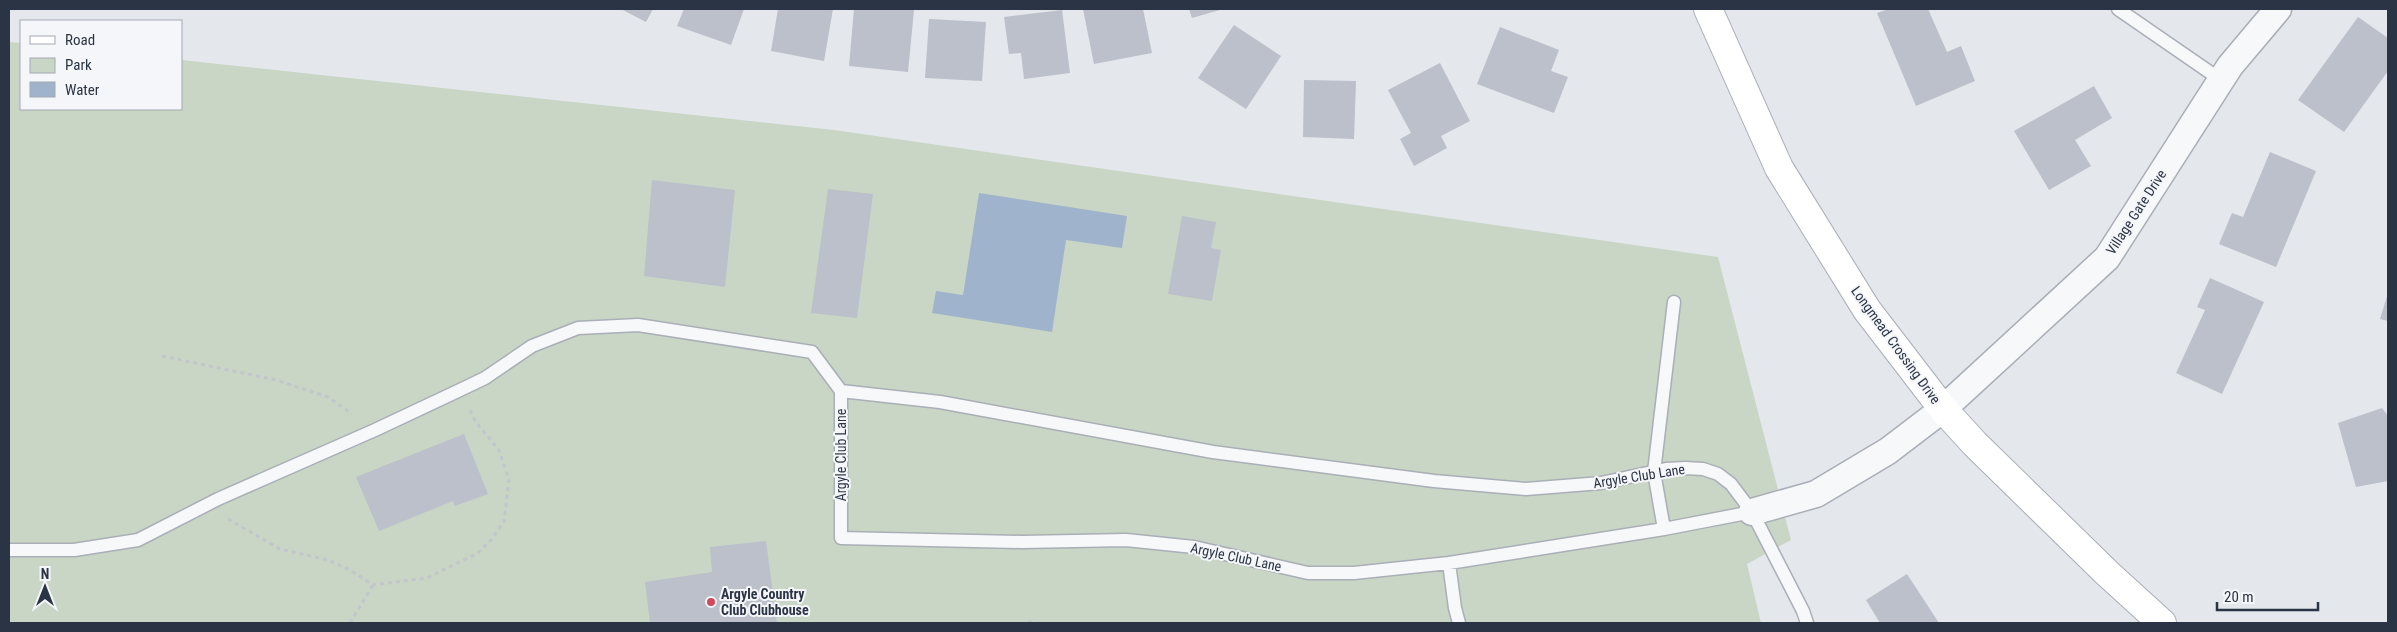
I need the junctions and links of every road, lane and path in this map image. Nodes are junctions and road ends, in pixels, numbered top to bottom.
1 (1708, 9) edge
2 (2118, 9) edge
3 (2278, 9) edge
4 (2221, 80) junction
5 (1674, 302) dead end
6 (162, 356) dead end
7 (460, 390) junction
8 (841, 391) junction
9 (1943, 409) junction
10 (376, 430) junction
11 (1654, 472) junction
12 (218, 499) junction
13 (1752, 512) junction
14 (1664, 530) junction
15 (9, 550) edge
16 (1449, 563) junction
17 (373, 585) junction
18 (1028, 622) edge
19 (350, 623) edge
20 (1038, 623) edge
21 (1459, 623) edge
22 (1807, 623) edge
23 (2162, 623) edge

1 - 9 street, Longmead Crossing Drive
2 - 4 lane
3 - 4 street, Village Gate Drive
4 - 9 street, Village Gate Drive
5 - 11 lane
6 - 10 path
7 - 8 lane
7 - 10 lane
7 - 17 path
8 - 11 lane, Argyle Club Lane
8 - 16 lane, Argyle Club Lane
9 - 13 street, Argyle Club Lane
9 - 23 street, Longmead Crossing Drive
10 - 12 lane
11 - 13 lane, Argyle Club Lane
11 - 14 lane
12 - 15 lane
12 - 17 path
13 - 14 lane, Argyle Club Lane
13 - 22 lane, Argyle Club Lane
14 - 16 lane, Argyle Club Lane
16 - 21 lane
17 - 19 path
18 - 20 path

